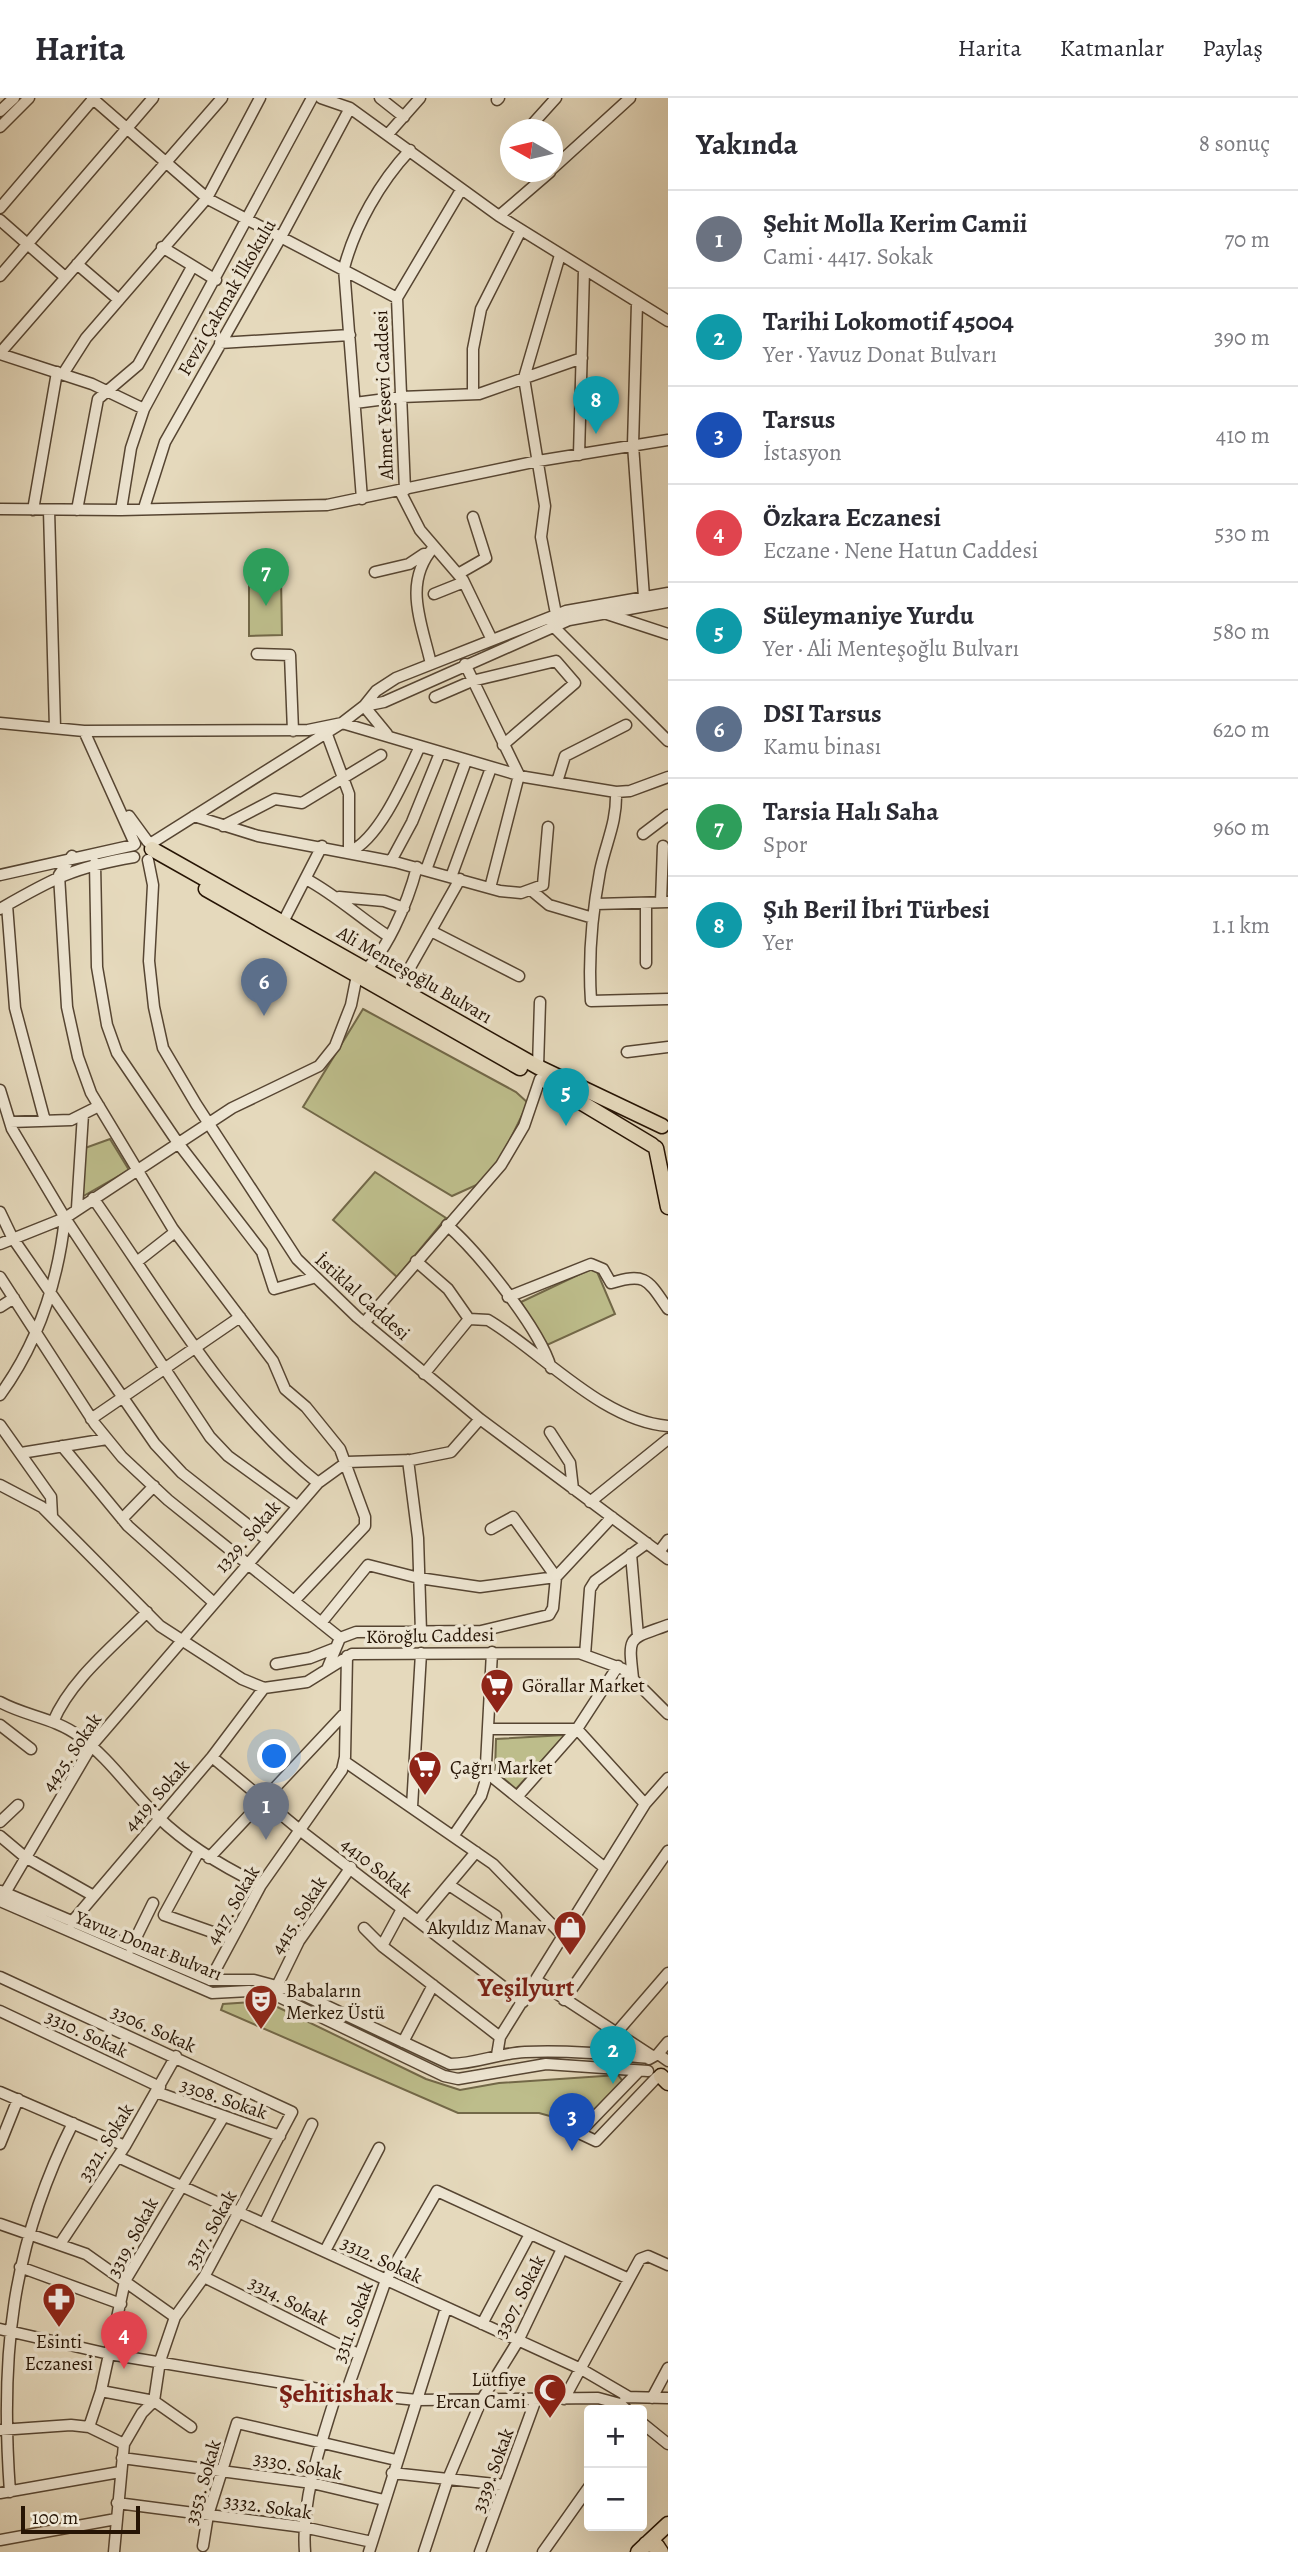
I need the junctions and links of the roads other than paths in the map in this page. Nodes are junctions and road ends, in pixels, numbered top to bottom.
1 (13, 98) edge
2 (29, 98) edge
3 (93, 98) edge
4 (153, 98) edge
5 (222, 98) edge
6 (260, 98) edge
7 (312, 98) edge
8 (321, 98) edge
9 (380, 98) edge
10 (420, 98) edge
11 (556, 98) edge
12 (630, 98) edge
13 (349, 108) junction
14 (0, 110) edge
15 (404, 117) junction
16 (536, 119) edge
17 (0, 127) edge
18 (126, 127) junction
19 (389, 133) junction
20 (410, 150) junction
21 (563, 159) edge
22 (165, 161) junction
23 (537, 182) edge
24 (461, 190) junction
25 (207, 198) junction
26 (0, 208) edge
27 (499, 216) junction
28 (0, 220) edge
29 (249, 220) junction
30 (521, 230) junction
31 (281, 237) junction
32 (25, 245) junction
33 (162, 247) junction
34 (560, 255) junction
35 (77, 264) junction
36 (192, 267) junction
37 (344, 268) junction
38 (584, 270) junction
39 (0, 276) edge
40 (65, 277) junction
41 (216, 280) junction
42 (397, 298) junction
43 (119, 300) junction
44 (637, 303) junction
45 (668, 321) edge
46 (350, 335) junction
47 (220, 343) junction
48 (0, 353) edge
49 (582, 358) junction
50 (60, 373) junction
51 (524, 378) junction
52 (107, 391) junction
53 (473, 394) junction
54 (401, 397) junction
55 (355, 403) junction
56 (145, 409) junction
57 (668, 440) edge
58 (633, 445) junction
59 (579, 455) junction
60 (538, 461) junction
61 (402, 491) junction
62 (362, 499) junction
63 (144, 508) junction
64 (0, 509) edge
65 (33, 510) junction
66 (49, 510) junction
67 (77, 510) junction
68 (121, 510) junction
69 (473, 517) dead end
70 (434, 547) junction
71 (375, 572) dead end
72 (461, 578) junction
73 (668, 593) edge
74 (434, 594) dead end
75 (644, 597) junction
76 (668, 602) edge
77 (602, 612) junction
78 (556, 614) junction
79 (553, 626) junction
80 (668, 634) edge
81 (492, 640) junction
82 (257, 654) dead end
83 (431, 664) junction
84 (465, 664) junction
85 (472, 681) junction
86 (435, 697) dead end
87 (364, 706) junction
88 (0, 723) edge
89 (342, 723) junction
90 (626, 725) dead end
91 (55, 729) junction
92 (84, 731) junction
93 (293, 731) junction
94 (326, 732) junction
95 (387, 734) junction
96 (668, 741) edge
97 (503, 745) junction
98 (420, 746) junction
99 (440, 753) junction
100 (381, 755) dead end
101 (466, 761) junction
102 (491, 768) junction
103 (519, 775) junction
104 (668, 776) edge
105 (344, 777) junction
106 (557, 782) junction
107 (616, 792) junction
108 (118, 800) junction
109 (668, 815) edge
110 (194, 816) junction
111 (223, 826) junction
112 (548, 827) dead end
113 (643, 834) dead end
114 (135, 844) junction
115 (322, 846) junction
116 (663, 846) dead end
117 (150, 850) junction
118 (349, 852) junction
119 (72, 856) junction
120 (134, 857) junction
121 (391, 861) junction
122 (94, 863) junction
123 (421, 869) junction
124 (0, 875) edge
125 (58, 875) junction
126 (306, 878) junction
127 (456, 878) junction
128 (490, 888) junction
129 (531, 890) junction
130 (339, 897) junction
131 (665, 902) edge
132 (596, 904) junction
133 (646, 904) junction
134 (4, 907) edge
135 (404, 908) junction
136 (593, 918) junction
137 (283, 922) junction
138 (431, 931) junction
139 (388, 936) junction
140 (646, 962) dead end
141 (363, 972) junction
142 (519, 976) dead end
143 (400, 987) junction
144 (668, 999) edge
145 (540, 1002) dead end
146 (668, 1047) edge
147 (627, 1052) dead end
148 (539, 1073) junction
149 (0, 1090) edge
150 (99, 1107) junction
151 (83, 1114) junction
152 (45, 1121) junction
153 (10, 1122) junction
154 (210, 1125) junction
155 (665, 1126) edge
156 (178, 1143) junction
157 (662, 1149) edge
158 (138, 1172) junction
159 (93, 1198) junction
160 (668, 1207) edge
161 (77, 1208) junction
162 (0, 1212) edge
163 (65, 1218) junction
164 (447, 1225) junction
165 (175, 1232) junction
166 (12, 1237) junction
167 (0, 1244) edge
168 (138, 1261) junction
169 (416, 1261) junction
170 (0, 1277) edge
171 (313, 1278) junction
172 (51, 1293) junction
173 (508, 1297) junction
174 (14, 1298) junction
175 (0, 1307) edge
176 (668, 1309) edge
177 (240, 1317) junction
178 (469, 1319) junction
179 (364, 1323) junction
180 (37, 1332) junction
181 (198, 1348) junction
182 (551, 1367) junction
183 (165, 1369) junction
184 (424, 1374) junction
185 (0, 1395) edge
186 (125, 1398) junction
187 (91, 1419) junction
188 (480, 1419) junction
189 (0, 1425) edge
190 (668, 1426) edge
191 (550, 1432) dead end
192 (107, 1439) junction
193 (668, 1439) edge
194 (62, 1446) junction
195 (21, 1452) junction
196 (408, 1461) junction
197 (347, 1462) junction
198 (318, 1483) junction
199 (0, 1485) edge
200 (154, 1486) junction
201 (573, 1489) junction
202 (590, 1502) junction
203 (297, 1506) junction
204 (52, 1516) junction
205 (612, 1517) junction
206 (122, 1519) junction
207 (491, 1529) dead end
208 (267, 1540) junction
209 (668, 1540) edge
210 (647, 1543) junction
211 (631, 1554) junction
212 (664, 1556) edge
213 (246, 1564) junction
214 (556, 1577) junction
215 (419, 1578) junction
216 (294, 1601) junction
217 (214, 1602) junction
218 (147, 1612) junction
219 (321, 1623) junction
220 (668, 1625) edge
221 (421, 1632) junction
222 (638, 1636) junction
223 (340, 1638) junction
224 (180, 1641) junction
225 (333, 1650) junction
226 (492, 1652) junction
227 (421, 1653) junction
228 (584, 1655) junction
229 (347, 1656) junction
230 (276, 1664) dead end
231 (618, 1666) junction
232 (328, 1667) junction
233 (634, 1678) junction
234 (264, 1688) junction
235 (2, 1707) edge
236 (667, 1711) edge
237 (346, 1712) junction
238 (53, 1721) junction
239 (0, 1725) edge
240 (488, 1729) junction
241 (577, 1729) junction
242 (322, 1737) junction
243 (92, 1745) junction
244 (31, 1749) dead end
245 (345, 1756) junction
246 (212, 1757) junction
247 (486, 1772) junction
248 (668, 1777) edge
249 (517, 1797) junction
250 (263, 1799) junction
251 (645, 1804) junction
252 (18, 1805) dead end
253 (412, 1807) junction
254 (159, 1818) junction
255 (0, 1822) edge
256 (301, 1831) junction
257 (454, 1835) junction
258 (0, 1836) edge
259 (199, 1851) junction
260 (668, 1851) edge
261 (476, 1852) junction
262 (25, 1857) junction
263 (209, 1858) junction
264 (351, 1867) junction
265 (605, 1868) junction
266 (261, 1885) junction
267 (449, 1885) junction
268 (2, 1895) edge
269 (92, 1895) junction
270 (153, 1903) dead end
271 (402, 1909) junction
272 (496, 1916) dead end
273 (418, 1921) junction
274 (71, 1923) junction
275 (364, 1928) dead end
276 (563, 1936) junction
277 (232, 1939) junction
278 (382, 1946) junction
279 (131, 1948) junction
280 (668, 1973) edge
281 (0, 1977) edge
282 (210, 1980) junction
283 (536, 1980) junction
284 (278, 1984) junction
285 (433, 1985) junction
286 (564, 2000) junction
287 (523, 2002) junction
288 (2, 2016) edge
289 (617, 2032) junction
290 (500, 2037) junction
291 (403, 2042) junction
292 (668, 2042) edge
293 (497, 2055) junction
294 (176, 2056) junction
295 (659, 2066) edge
296 (158, 2090) junction
297 (0, 2092) edge
298 (18, 2099) junction
299 (292, 2112) joint
300 (224, 2116) junction
301 (73, 2123) junction
302 (312, 2124) dead end
303 (280, 2136) junction
304 (0, 2144) edge
305 (125, 2146) junction
306 (379, 2148) dead end
307 (118, 2157) junction
308 (180, 2186) junction
309 (239, 2215) junction
310 (0, 2224) edge
311 (264, 2224) junction
312 (26, 2234) junction
313 (530, 2234) junction
314 (60, 2244) junction
315 (562, 2249) junction
316 (325, 2251) junction
317 (668, 2265) edge
318 (20, 2267) junction
319 (204, 2277) junction
320 (629, 2279) junction
321 (386, 2280) junction
322 (125, 2281) junction
323 (121, 2304) junction
324 (446, 2308) junction
325 (175, 2317) junction
326 (482, 2324) junction
327 (4, 2330) edge
328 (517, 2341) junction
329 (109, 2354) junction
330 (358, 2354) junction
331 (160, 2361) junction
332 (668, 2368) edge
333 (580, 2369) junction
334 (101, 2391) junction
335 (342, 2393) junction
336 (629, 2397) junction
337 (598, 2398) junction
338 (652, 2398) junction
339 (668, 2398) edge
340 (536, 2399) junction
341 (564, 2399) junction
342 (417, 2400) junction
343 (154, 2401) junction
344 (481, 2401) junction
345 (621, 2405) edge
346 (89, 2427) junction
347 (191, 2427) dead end
348 (647, 2427) edge
349 (2, 2430) edge
350 (320, 2443) junction
351 (124, 2444) junction
352 (668, 2445) edge
353 (122, 2458) junction
354 (396, 2460) junction
355 (222, 2471) junction
356 (120, 2472) junction
357 (392, 2473) junction
358 (448, 2479) junction
359 (313, 2483) junction
360 (505, 2485) junction
361 (5, 2493) edge
362 (584, 2495) edge
363 (384, 2500) junction
364 (117, 2503) junction
365 (208, 2515) junction
366 (116, 2519) junction
367 (668, 2524) edge
368 (303, 2527) junction
369 (0, 2540) edge
370 (203, 2546) dead end
371 (370, 2547) edge
372 (642, 2548) edge
373 (548, 2550) edge
374 (665, 2551) edge
375 (114, 2552) edge
376 (305, 2552) edge
377 (424, 2552) edge
378 (480, 2552) edge

1 - 14 street
2 - 17 street
3 - 18 street
3 - 26 street
4 - 18 street
5 - 22 street
6 - 25 street
7 - 29 street
8 - 13 street
9 - 15 street
10 - 15 street
11 - 16 street
12 - 21 street
13 - 19 street
13 - 31 street, Fevzi Çakmak İlkokulu
15 - 19 street
18 - 22 street
18 - 32 street
19 - 20 street
20 - 24 street
20 - 37 street
22 - 25 street
22 - 35 street
23 - 27 street
24 - 27 street
24 - 42 street, Ahmet Yesevi Caddesi
25 - 29 street
25 - 33 street
27 - 30 street
28 - 32 street
29 - 31 street
29 - 41 street
30 - 34 street
30 - 53 street
31 - 37 street
31 - 47 street, Fevzi Çakmak İlkokulu
32 - 39 street
32 - 40 street
33 - 36 street
33 - 43 street
34 - 38 street
34 - 51 street
35 - 40 street
35 - 43 street
36 - 41 street
36 - 52 street
37 - 42 street
37 - 46 street
38 - 44 street
38 - 49 street
40 - 48 street
41 - 56 street
42 - 54 street, Ahmet Yesevi Caddesi
43 - 50 street
44 - 45 street
44 - 58 street
46 - 47 street
46 - 55 street
47 - 63 street, Fevzi Çakmak İlkokulu
48 - 50 street
49 - 51 street
49 - 59 street
50 - 52 street
50 - 65 street
51 - 53 street
51 - 60 street
52 - 56 street
52 - 67 street
53 - 54 street
54 - 55 street
54 - 61 street, Ahmet Yesevi Caddesi
55 - 62 street
56 - 68 street
57 - 58 street
58 - 59 street
58 - 75 street
59 - 60 street
60 - 61 street
60 - 78 street
61 - 62 street
61 - 70 street
62 - 63 street
63 - 68 street
64 - 65 street
65 - 66 street
66 - 67 street
66 - 91 street
67 - 68 street
69 - 72 street
70 - 71 street
70 - 72 street
70 - 83 street
72 - 74 street
72 - 81 street
73 - 75 street
75 - 78 street
76 - 77 street
77 - 79 street
77 - 80 street
78 - 81 street
79 - 84 street
79 - 96 street
81 - 83 street
82 - 93 street
83 - 87 street
84 - 85 street
84 - 87 street
85 - 86 street
85 - 97 street
85 - 97 street
87 - 89 street
87 - 95 street
88 - 91 street
89 - 93 street
89 - 94 street
89 - 95 street
90 - 106 street
91 - 92 street
92 - 93 street
92 - 108 street
94 - 105 street
94 - 110 street
95 - 98 street
97 - 103 street
98 - 99 street
98 - 118 street
99 - 101 street
99 - 121 street
100 - 105 street
101 - 102 street
101 - 123 street
102 - 103 street
102 - 127 street
103 - 106 street
103 - 128 street
104 - 107 street
105 - 111 street
105 - 118 street
106 - 107 street
107 - 132 street
108 - 114 street
108 - 117 street
109 - 113 street
110 - 111 street
110 - 117 street
111 - 115 street
112 - 129 street
114 - 117 street
114 - 119 street
114 - 120 street
115 - 118 street
115 - 126 street
116 - 131 street
117 - 120 street
117 - 137 main road, Ali Menteşoğlu Bulvarı
117 - 141 main road, Ali Menteşoğlu Bulvarı
117 - 154 street, İstiklal Caddesi
118 - 121 street
119 - 124 street
119 - 125 street
120 - 122 street
121 - 123 street
122 - 125 street
122 - 156 street
123 - 127 street
123 - 135 street
125 - 134 street
125 - 150 street
126 - 130 street
126 - 137 street
127 - 128 street
127 - 138 street
128 - 129 street
129 - 136 street
130 - 135 street
130 - 139 street
131 - 133 street
132 - 133 street
132 - 136 street
133 - 140 street
134 - 152 street
135 - 139 street
136 - 144 street
137 - 141 main road, Ali Menteşoğlu Bulvarı
138 - 142 street
138 - 143 street
139 - 141 street
141 - 143 main road, Ali Menteşoğlu Bulvarı
141 - 148 main road, Ali Menteşoğlu Bulvarı
141 - 154 street
143 - 148 main road, Ali Menteşoğlu Bulvarı
145 - 148 street
146 - 147 street
148 - 155 main road, Ali Menteşoğlu Bulvarı
148 - 157 main road, Ali Menteşoğlu Bulvarı
148 - 164 street
149 - 153 street
150 - 151 street
150 - 158 street
151 - 152 street
151 - 161 street
152 - 153 street
153 - 163 street
154 - 156 street
154 - 171 street, İstiklal Caddesi
155 - 157 main road
156 - 158 street
156 - 171 street
157 - 160 main road
158 - 159 street
158 - 165 street
159 - 161 street
159 - 168 street
161 - 163 street
162 - 166 street
163 - 166 street
163 - 172 street
163 - 183 street
164 - 169 street
164 - 173 street
165 - 168 street
165 - 177 street
166 - 167 street
166 - 172 street
168 - 181 street
169 - 178 street
169 - 179 street
170 - 174 street
171 - 179 street, İstiklal Caddesi
172 - 180 street
172 - 186 street
173 - 176 street
173 - 182 street
174 - 175 street
174 - 180 street
177 - 181 street
177 - 197 street
178 - 182 street
178 - 184 street
179 - 184 street, İstiklal Caddesi
180 - 185 street
180 - 187 street
181 - 183 street
181 - 198 street
182 - 190 street
183 - 186 street
183 - 203 street
184 - 188 street, İstiklal Caddesi
186 - 187 street
186 - 208 street
187 - 192 street
188 - 196 street
188 - 201 street, İstiklal Caddesi
189 - 195 street
191 - 201 street
192 - 194 street
192 - 200 street
193 - 202 street
194 - 195 street
194 - 206 street
195 - 204 street
196 - 197 street
196 - 215 street
197 - 198 street, 1329. Sokak
197 - 216 street
198 - 203 street, 1329. Sokak
199 - 204 street
200 - 206 street
200 - 213 street
201 - 202 street, İstiklal Caddesi
202 - 205 street, İstiklal Caddesi
203 - 208 street, 1329. Sokak
204 - 218 street
205 - 210 street, İstiklal Caddesi
205 - 214 street
206 - 217 street
207 - 214 street
208 - 213 street, 1329. Sokak
209 - 212 street
210 - 211 street
210 - 212 street, İstiklal Caddesi
211 - 222 street
211 - 228 street
213 - 216 street
213 - 217 street, 1329. Sokak
214 - 215 street
214 - 221 street
215 - 219 street
215 - 221 street
216 - 219 street
217 - 224 street, 1329. Sokak
218 - 224 street
218 - 238 street
219 - 223 street
220 - 222 street
221 - 223 street
222 - 233 street
223 - 225 street
224 - 234 street
224 - 243 street, 4425. Sokak
225 - 230 street
225 - 232 street
226 - 227 street, Köroğlu Caddesi
226 - 228 street, Köroğlu Caddesi
226 - 240 street
227 - 229 street, Köroğlu Caddesi
227 - 253 street
228 - 231 street, Köroğlu Caddesi
229 - 232 street, Köroğlu Caddesi
229 - 237 street, 4417. Sokak
231 - 233 street, Köroğlu Caddesi
231 - 241 street
232 - 234 street, Köroğlu Caddesi
233 - 236 street, Köroğlu Caddesi
234 - 246 street, 4419. Sokak
235 - 238 street
237 - 242 street
237 - 245 street, 4417. Sokak
238 - 243 street
239 - 244 street
240 - 241 street
240 - 247 street
241 - 249 street
241 - 251 street
242 - 245 street
242 - 250 street
243 - 254 street
243 - 262 street, 4425. Sokak
245 - 253 street
245 - 256 street, 4417. Sokak
246 - 250 street, 4410 Sokak
246 - 254 street, 4419. Sokak
247 - 249 street
247 - 257 street
248 - 251 street
249 - 265 street
250 - 256 street, 4410 Sokak
250 - 263 street
251 - 265 street
252 - 255 street
253 - 257 street
254 - 259 street
254 - 269 street, 4419. Sokak
256 - 264 street, 4410 Sokak
256 - 266 street, 4417. Sokak
257 - 261 street
258 - 262 street
259 - 263 street
259 - 277 street
260 - 286 street
261 - 267 street
261 - 276 street
262 - 268 street, 4425. Sokak
262 - 269 street
263 - 266 street
264 - 271 street, 4410 Sokak
264 - 284 street, 4415. Sokak
265 - 276 street
266 - 277 street, 4417. Sokak
267 - 272 street
267 - 273 street
268 - 274 street, Yavuz Donat Bulvarı
268 - 295 street, Yavuz Donat Bulvarı
269 - 274 street, 4419. Sokak
270 - 279 street
271 - 273 street, 4410 Sokak
271 - 278 street
273 - 287 street, 4410 Sokak
274 - 279 street, Yavuz Donat Bulvarı
275 - 278 street
276 - 283 street
277 - 282 street, 4417. Sokak
278 - 285 street
279 - 282 street, Yavuz Donat Bulvarı
280 - 289 street
281 - 294 street, 3306. Sokak
282 - 284 street, Yavuz Donat Bulvarı
283 - 286 street
283 - 287 street
284 - 291 street, Yavuz Donat Bulvarı
285 - 290 street
285 - 291 street
286 - 289 street
287 - 290 street
288 - 296 street, 3310. Sokak
289 - 295 street
290 - 293 street
291 - 293 street, Yavuz Donat Bulvarı
292 - 295 street
293 - 295 street, Yavuz Donat Bulvarı
294 - 296 street, 3321. Sokak
294 - 299 street, 3306. Sokak
295 - 295 street
296 - 300 street, 3308. Sokak
296 - 305 street, 3321. Sokak
297 - 298 street
298 - 301 street
298 - 304 street
299 - 303 street, 3317. Sokak
300 - 303 street, 3308. Sokak
300 - 308 street, 3319. Sokak
301 - 305 street
301 - 312 street
302 - 311 street
303 - 309 street, 3317. Sokak
305 - 307 street, 3321. Sokak
306 - 316 street
307 - 308 street, 3312. Sokak
307 - 314 street, 3321. Sokak
308 - 309 street, 3312. Sokak
308 - 322 street, 3319. Sokak
309 - 311 street, 3312. Sokak
309 - 319 street, 3317. Sokak
310 - 312 street
311 - 316 street, 3312. Sokak
312 - 314 street
312 - 318 street
313 - 315 street
313 - 321 street, 3311. Sokak
313 - 326 street
314 - 322 street
315 - 320 street
315 - 328 street, 3307. Sokak
316 - 321 street, 3312. Sokak
317 - 320 street
318 - 323 street
318 - 327 street
319 - 325 street, 3317. Sokak
319 - 330 street, 3314. Sokak
320 - 333 street
321 - 324 street, 3312. Sokak
321 - 330 street, 3311. Sokak
322 - 323 street, 3319. Sokak
322 - 325 street
323 - 329 street, 3319. Sokak
324 - 326 street, 3312. Sokak
324 - 342 street
325 - 331 street, 3317. Sokak
326 - 328 street, 3312. Sokak
327 - 329 street
327 - 349 street
328 - 333 street, 3312. Sokak
328 - 344 street, 3307. Sokak
329 - 331 street
329 - 334 street, 3319. Sokak
330 - 335 street, 3311. Sokak
331 - 335 street
331 - 343 street, 3317. Sokak
332 - 338 street
333 - 336 street, 3312. Sokak
333 - 341 street
334 - 343 street
334 - 346 street, 3319. Sokak
335 - 342 street
335 - 350 street, 3311. Sokak
336 - 337 street
336 - 338 street
337 - 341 street
337 - 345 street
338 - 339 street
340 - 341 street
340 - 344 street
340 - 360 street, 3339. Sokak
342 - 344 street
342 - 354 street
343 - 347 street
343 - 351 street
344 - 358 street, 3307. Sokak
346 - 349 street
346 - 351 street
348 - 352 street
349 - 361 street
350 - 354 street, 3353. Sokak
350 - 355 street, 3353. Sokak
350 - 359 street, 3311. Sokak
351 - 353 street
353 - 355 street, 3330. Sokak
353 - 356 street
354 - 357 street
355 - 359 street, 3330. Sokak
355 - 365 street, 3353. Sokak
356 - 361 street
356 - 364 street
357 - 358 street
357 - 363 street
358 - 360 street
358 - 377 street, 3307. Sokak
359 - 363 street, 3330. Sokak
359 - 368 street, 3311. Sokak
360 - 378 street, 3339. Sokak
362 - 373 street
363 - 371 street
364 - 365 street, 3332. Sokak
364 - 366 street
365 - 368 street, 3332. Sokak
365 - 370 street, 3353. Sokak
366 - 369 street
366 - 375 street
367 - 372 main road
368 - 371 street, 3332. Sokak
368 - 376 street, 3311. Sokak
372 - 374 main road

